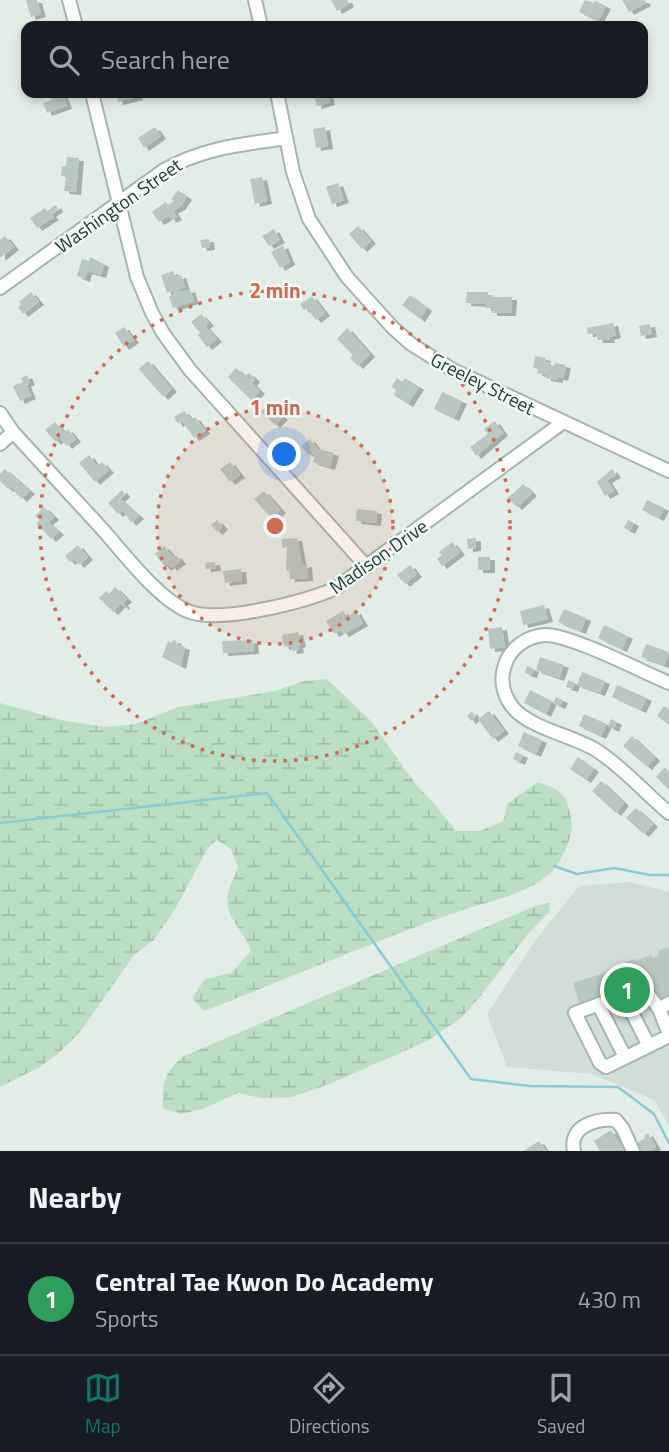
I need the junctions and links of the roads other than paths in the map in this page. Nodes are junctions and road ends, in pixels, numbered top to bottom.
1 (69, 0) edge
2 (255, 0) edge
3 (75, 21) edge
4 (260, 21) edge
5 (93, 98) edge
6 (278, 98) edge
7 (286, 138) junction
8 (120, 203) junction
9 (0, 288) edge
10 (0, 413) edge
11 (562, 423) junction
12 (13, 432) junction
13 (0, 444) edge
14 (669, 471) edge
15 (367, 567) junction
16 (669, 683) edge
17 (669, 813) edge
18 (623, 995) junction
19 (598, 1004) junction
20 (664, 1006) edge
21 (669, 1035) edge
22 (649, 1046) junction
23 (625, 1057) junction
24 (574, 1151) edge
25 (633, 1151) edge

1 - 3 street
2 - 4 street
5 - 8 street
6 - 7 street, Greeley Street
7 - 8 street, Washington Street
7 - 11 street, Greeley Street
8 - 9 street, Washington Street
8 - 15 street
10 - 12 street, Madison Drive
11 - 14 street, Greeley Street
11 - 15 street, Madison Drive
12 - 13 street
12 - 15 street, Madison Drive
16 - 17 street
18 - 19 street
18 - 20 street
18 - 22 street
19 - 23 street
19 - 23 street
20 - 21 street
21 - 22 street
22 - 23 street
24 - 25 street

